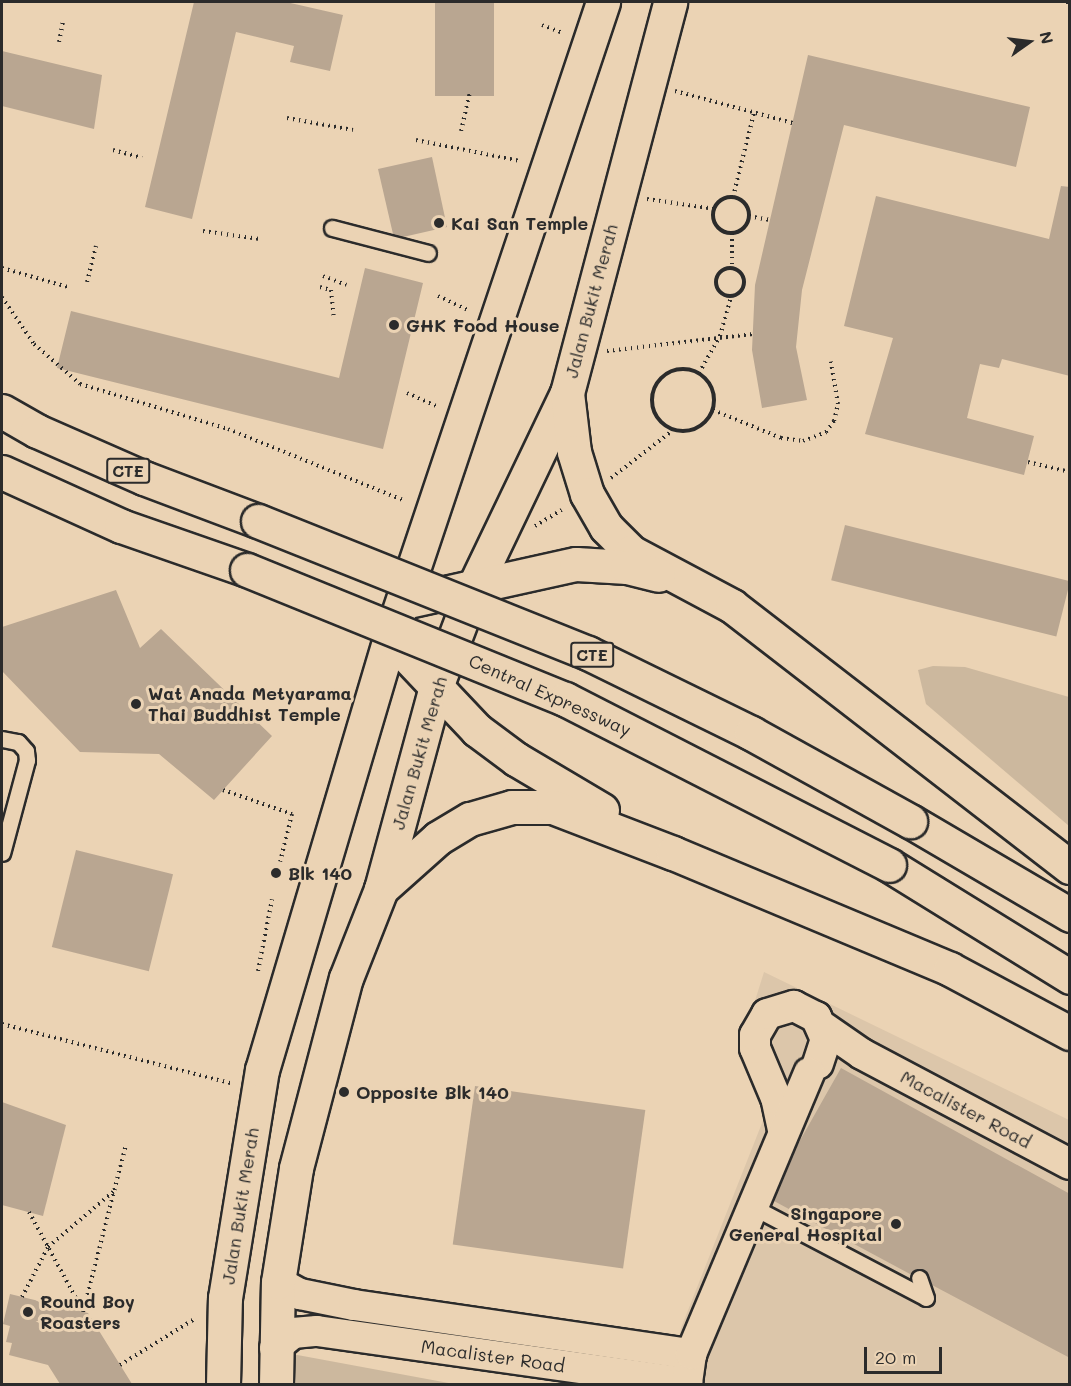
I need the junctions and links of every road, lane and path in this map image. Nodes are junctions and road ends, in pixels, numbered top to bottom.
1 (603, 2) edge
2 (670, 2) edge
3 (63, 22) dead end
4 (542, 25) dead end
5 (560, 32) dead end
6 (59, 42) dead end
7 (648, 84) junction
8 (470, 92) dead end
9 (754, 113) junction
10 (287, 118) dead end
11 (793, 123) dead end
12 (352, 130) dead end
13 (461, 131) dead end
14 (416, 140) dead end
15 (113, 150) dead end
16 (142, 158) dead end
17 (526, 162) dead end
18 (619, 195) junction
19 (733, 197) junction
20 (715, 208) junction
21 (749, 216) junction
22 (770, 220) dead end
23 (332, 228) dead end
24 (203, 231) dead end
25 (732, 233) junction
26 (260, 239) dead end
27 (96, 246) dead end
28 (428, 252) dead end
29 (732, 267) junction
30 (2, 268) edge
31 (322, 276) dead end
32 (87, 282) dead end
33 (346, 285) dead end
34 (68, 287) dead end
35 (320, 287) dead end
36 (438, 296) dead end
37 (2, 297) edge
38 (731, 297) junction
39 (463, 307) dead end
40 (334, 318) dead end
41 (753, 334) dead end
42 (720, 336) junction
43 (577, 356) junction
44 (831, 362) dead end
45 (699, 374) junction
46 (406, 393) dead end
47 (567, 393) junction
48 (432, 405) dead end
49 (713, 410) junction
50 (2, 411) edge
51 (1028, 462) dead end
52 (2, 472) edge
53 (1070, 472) edge
54 (412, 504) dead end
55 (683, 580) junction
56 (474, 587) junction
57 (404, 602) junction
58 (390, 638) junction
59 (436, 687) junction
60 (2, 740) edge
61 (223, 790) dead end
62 (2, 853) edge
63 (673, 853) junction
64 (280, 862) dead end
65 (1070, 867) edge
66 (381, 889) junction
67 (272, 899) dead end
68 (1070, 915) edge
69 (1070, 977) edge
70 (257, 979) dead end
71 (2, 1024) edge
72 (823, 1027) junction
73 (1070, 1033) edge
74 (862, 1054) junction
75 (764, 1066) junction
76 (814, 1068) junction
77 (231, 1083) dead end
78 (783, 1130) junction
79 (126, 1144) dead end
80 (1070, 1164) edge
81 (114, 1191) junction
82 (753, 1207) junction
83 (28, 1212) dead end
84 (48, 1247) junction
85 (919, 1278) dead end
86 (278, 1282) junction
87 (22, 1297) dead end
88 (200, 1315) dead end
89 (275, 1348) junction
90 (691, 1354) junction
91 (120, 1365) dead end
92 (687, 1383) edge
93 (224, 1384) edge
94 (276, 1384) edge

1 - 57 main road, Jalan Bukit Merah
2 - 7 main road, Jalan Bukit Merah
3 - 6 path
4 - 5 path
7 - 9 path
7 - 18 main road, Jalan Bukit Merah
8 - 13 path
9 - 11 path
9 - 19 path
10 - 12 path
14 - 17 path
15 - 16 path
18 - 20 path
18 - 43 main road, Jalan Bukit Merah
19 - 20 path
19 - 21 path
20 - 25 path
21 - 22 path
21 - 25 path
23 - 28 lane
24 - 26 path
25 - 29 path
27 - 32 path
29 - 38 path
29 - 38 path
30 - 34 path
31 - 33 path
35 - 40 path
36 - 39 path
37 - 54 path
38 - 42 path
41 - 42 path
42 - 43 path
42 - 45 path
43 - 47 main road, Jalan Bukit Merah
44 - 49 path
45 - 49 path
45 - 49 path
46 - 48 path
47 - 55 main road
47 - 56 main road, Jalan Bukit Merah
50 - 68 main road, CTE, bridge
51 - 53 path
52 - 69 main road, Central Expressway, bridge
55 - 56 main road
55 - 65 main road
56 - 57 main road
56 - 59 main road, Jalan Bukit Merah
57 - 58 main road, Jalan Bukit Merah
58 - 59 main road
58 - 93 main road, Jalan Bukit Merah
59 - 63 main road
59 - 66 main road, Jalan Bukit Merah
60 - 62 lane
61 - 64 path
63 - 66 main road
63 - 73 main road
66 - 86 main road, Jalan Bukit Merah
67 - 70 path
71 - 77 path
72 - 74 street, Macalister Road
72 - 75 street, Macalister Road
72 - 76 street, Macalister Road
74 - 76 street
74 - 80 street, Macalister Road
75 - 76 street
75 - 78 street, Macalister Road
76 - 78 street, Macalister Road
78 - 82 street, Macalister Road
79 - 81 path
81 - 84 path
81 - 84 path
82 - 85 lane
82 - 90 street, Macalister Road
83 - 84 path
84 - 87 path
86 - 89 main road, Jalan Bukit Merah
86 - 90 street, Macalister Road
88 - 91 path
89 - 92 street, Macalister Road
89 - 94 main road, Jalan Bukit Merah
90 - 92 street, Macalister Road

